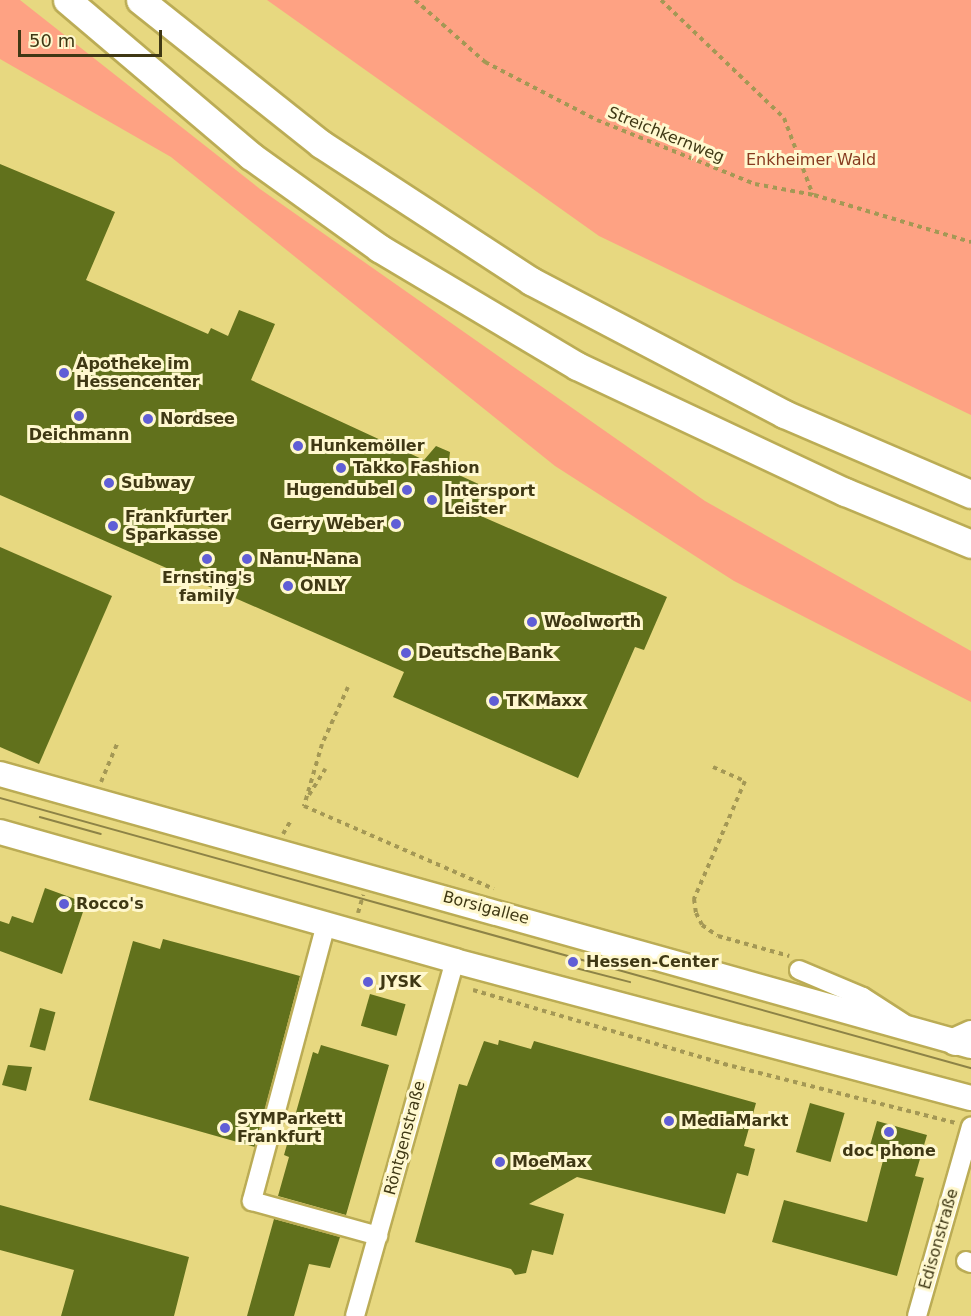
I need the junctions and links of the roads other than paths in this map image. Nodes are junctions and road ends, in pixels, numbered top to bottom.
1 (67, 0) edge
2 (140, 0) edge
3 (971, 494) edge
4 (971, 544) edge
5 (0, 774) edge
6 (1, 837) edge
7 (326, 924) junction
8 (455, 961) junction
9 (797, 964) road end
10 (910, 1027) junction
11 (966, 1040) edge
12 (971, 1098) edge
13 (971, 1127) edge
14 (378, 1236) junction
15 (355, 1316) edge
16 (916, 1316) edge

1 - 4 highway
2 - 3 highway
5 - 10 main road, Borsigallee
6 - 7 main road
7 - 8 main road
7 - 14 street
8 - 12 main road
8 - 14 street, Röntgenstraße
9 - 10 street
10 - 11 main road, Borsigallee
13 - 16 street, Edisonstraße
14 - 15 street, Röntgenstraße

